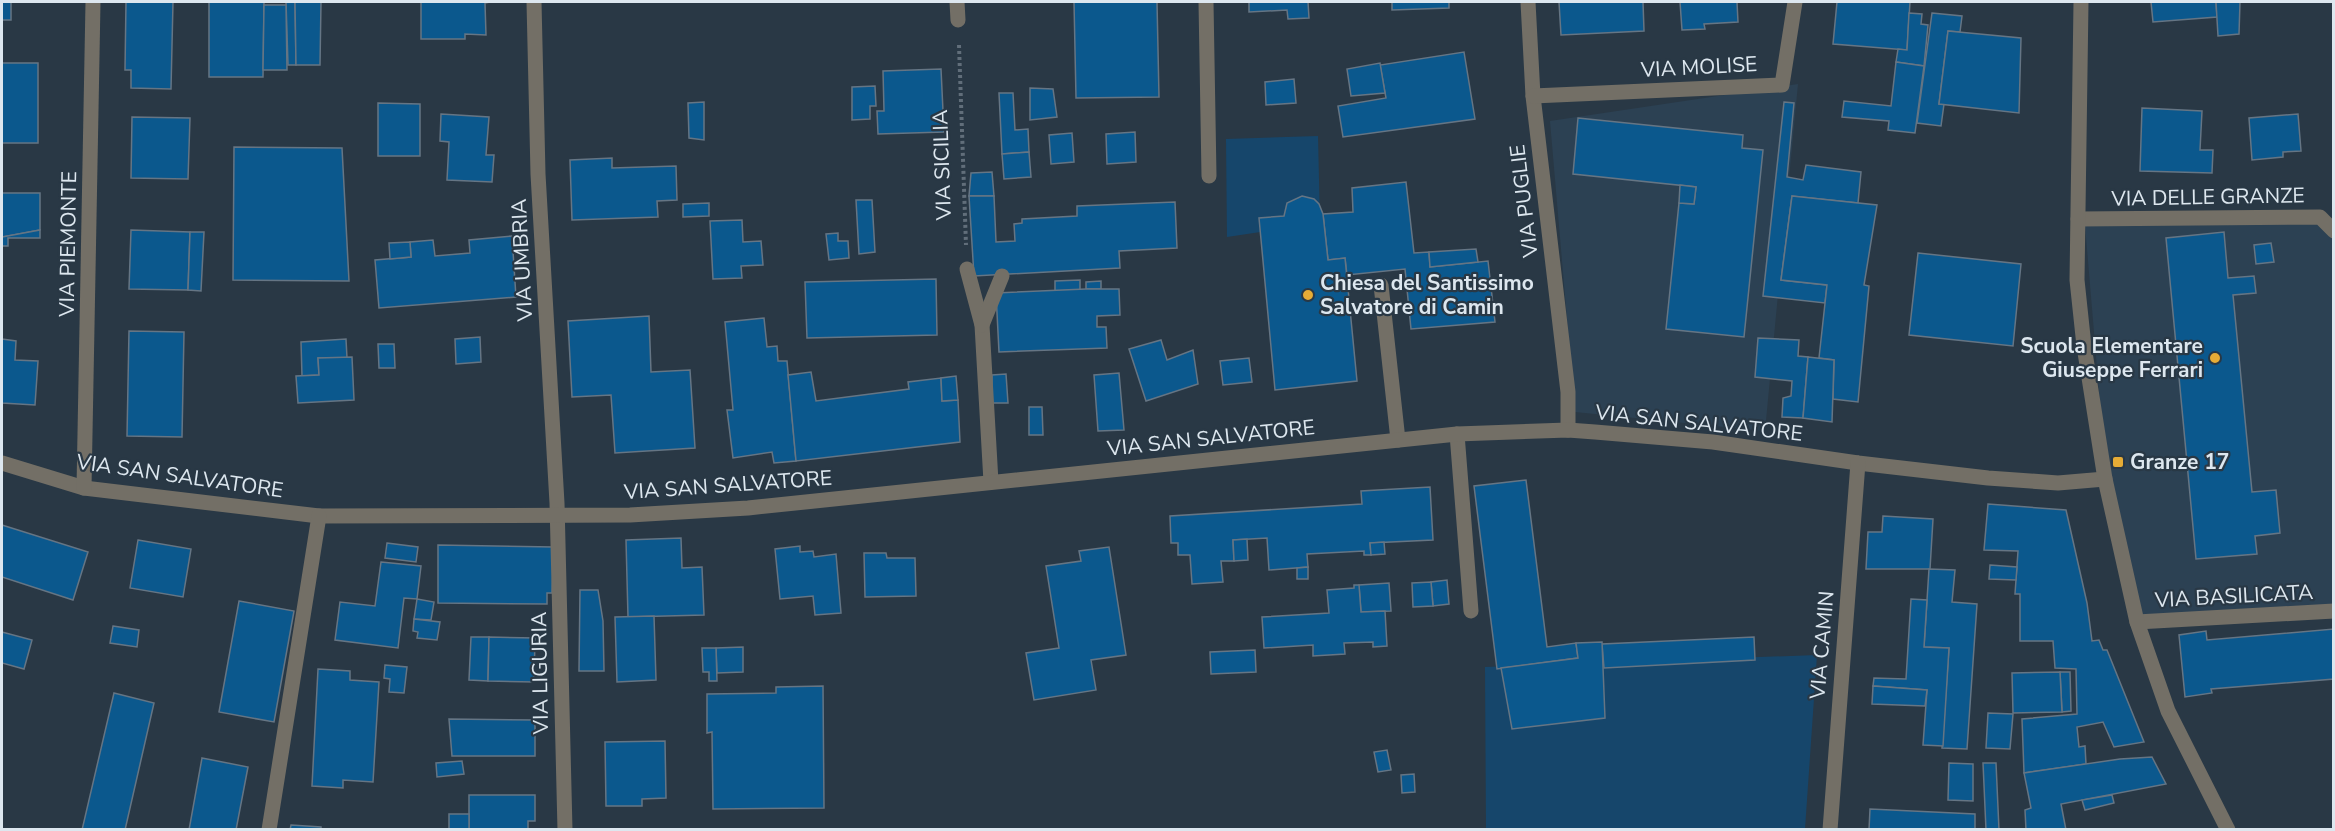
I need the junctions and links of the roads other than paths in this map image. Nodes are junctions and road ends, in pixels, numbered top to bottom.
1 (93, 2) edge
2 (534, 2) edge
3 (957, 2) edge
4 (1206, 2) edge
5 (1528, 2) edge
6 (1795, 2) edge
7 (2081, 2) edge
8 (958, 20) road end
9 (1533, 96) junction
10 (1209, 176) dead end
11 (2078, 219) junction
12 (2334, 231) edge
13 (967, 269) road end
14 (1002, 276) dead end
15 (1381, 285) dead end
16 (981, 325) junction
17 (1568, 430) junction
18 (1457, 434) junction
19 (1398, 440) junction
20 (2, 463) edge
21 (1858, 463) junction
22 (2105, 479) junction
23 (991, 482) junction
24 (84, 488) junction
25 (319, 516) junction
26 (558, 516) junction
27 (1471, 611) dead end
28 (2334, 612) edge
29 (2138, 622) junction
30 (269, 830) edge
31 (565, 830) edge
32 (1830, 830) edge
33 (2228, 830) edge

1 - 24 street, VIA PIEMONTE
2 - 26 street, VIA UMBRIA
3 - 8 street
4 - 10 street
5 - 9 street, VIA PUGLIE
6 - 9 street, VIA MOLISE
7 - 11 street
9 - 17 street, VIA PUGLIE
11 - 12 street, VIA DELLE GRANZE
11 - 22 street
13 - 16 street
14 - 16 street
15 - 19 street
16 - 23 street
17 - 18 street, VIA SAN SALVATORE
17 - 21 street, VIA SAN SALVATORE
18 - 19 street, VIA SAN SALVATORE
18 - 27 street
19 - 23 street, VIA SAN SALVATORE
20 - 24 street, VIA SAN SALVATORE
21 - 22 street, VIA SAN SALVATORE
21 - 32 street, VIA CAMIN
22 - 29 street
23 - 26 street, VIA SAN SALVATORE
24 - 25 street, VIA SAN SALVATORE
25 - 26 street, VIA SAN SALVATORE
25 - 30 street
26 - 31 street, VIA LIGURIA
28 - 29 street, VIA BASILICATA
29 - 33 street

